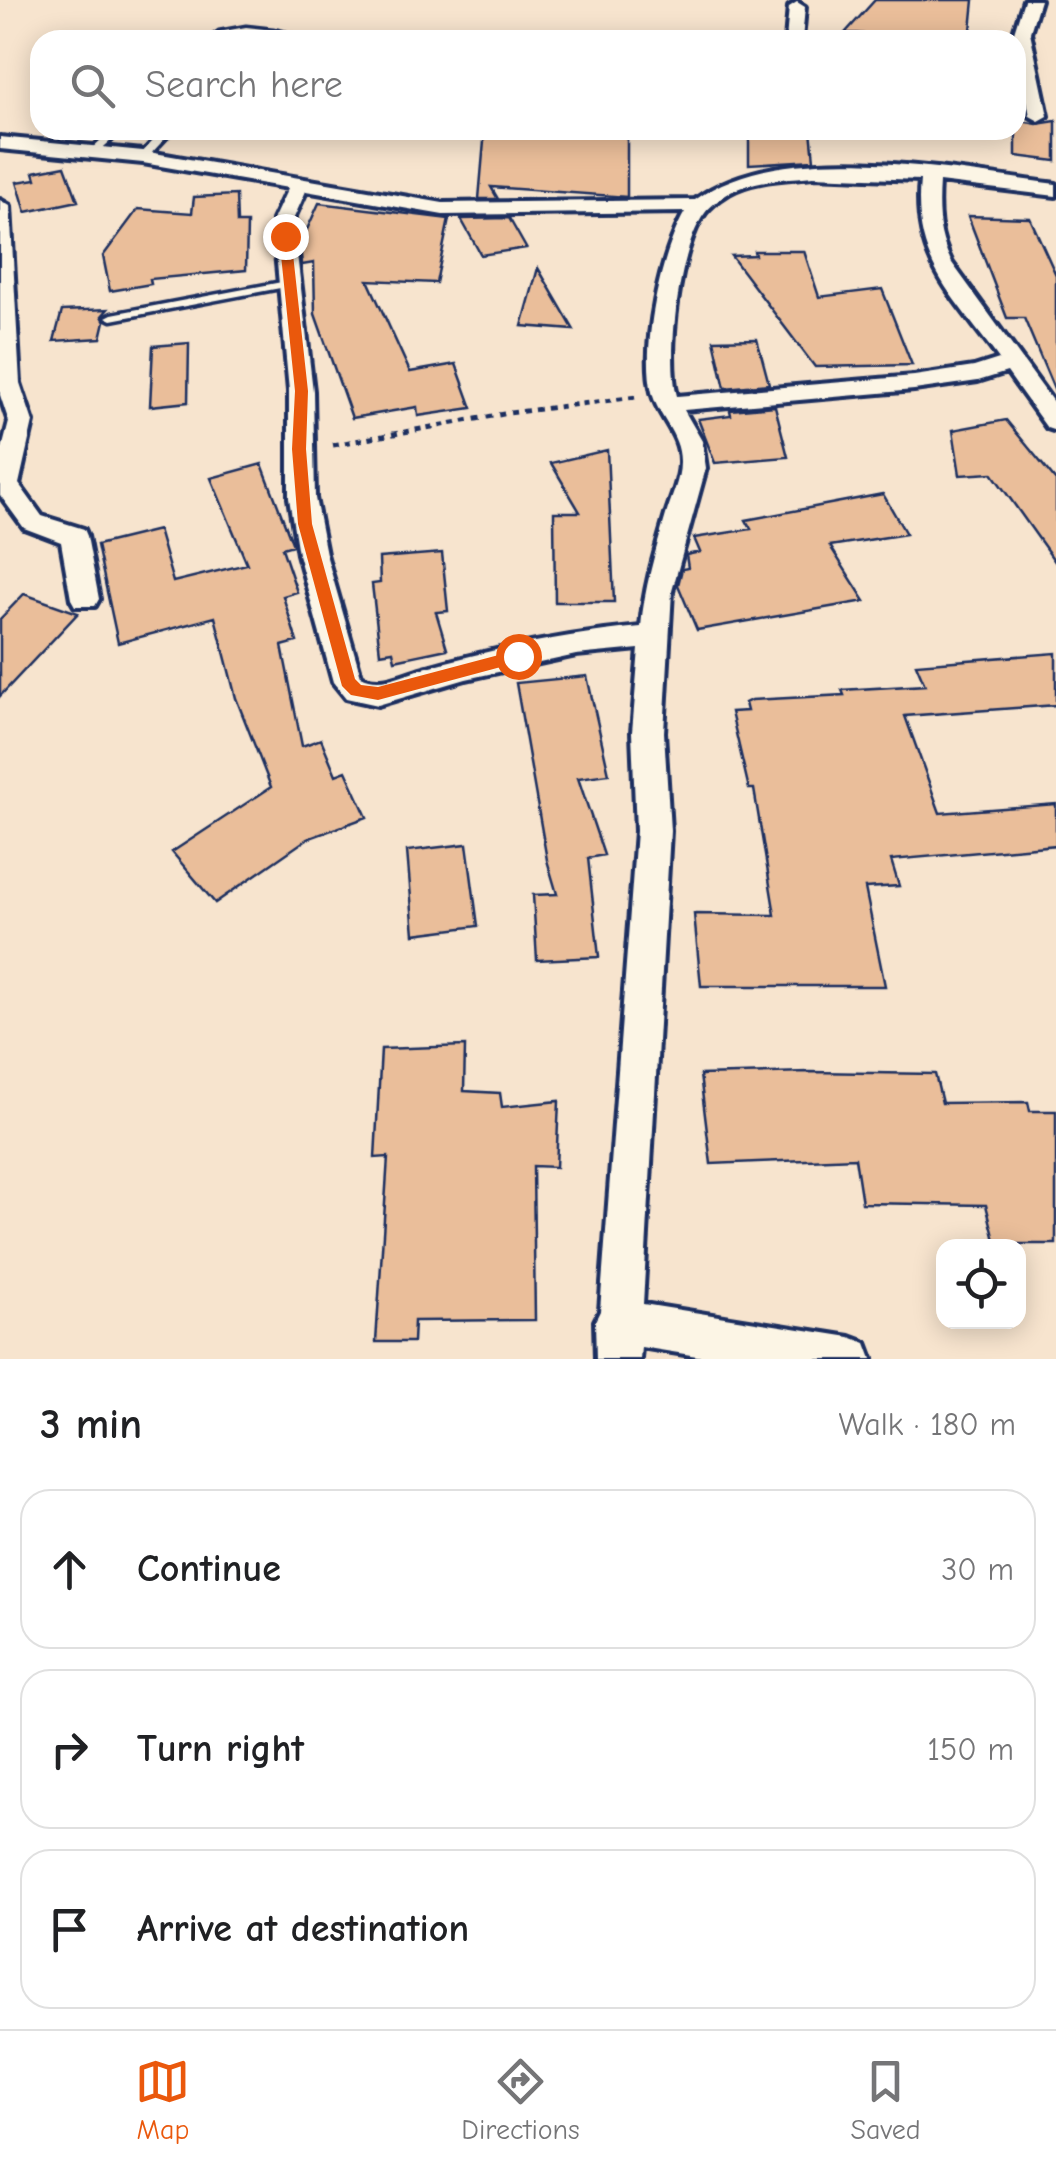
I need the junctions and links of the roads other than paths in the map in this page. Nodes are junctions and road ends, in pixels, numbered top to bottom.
1 (1032, 0) edge
2 (797, 7) dead end
3 (795, 30) edge
4 (1023, 30) edge
5 (1026, 46) edge
6 (1047, 117) edge
7 (107, 140) edge
8 (159, 140) edge
9 (0, 143) edge
10 (94, 151) junction
11 (143, 157) junction
12 (930, 176) junction
13 (300, 184) junction
14 (1056, 190) edge
15 (0, 206) edge
16 (698, 206) junction
17 (287, 284) junction
18 (112, 317) dead end
19 (1011, 363) junction
20 (665, 399) junction
21 (1056, 423) edge
22 (85, 599) dead end
23 (655, 638) junction
24 (617, 1340) edge
25 (850, 1359) edge

1 - 4 street
2 - 3 street
5 - 6 street
7 - 10 lane
8 - 11 lane
9 - 10 street
10 - 11 street
11 - 13 street
12 - 14 street
12 - 16 street
12 - 19 street
13 - 16 street
13 - 17 street
15 - 22 street
16 - 20 street
17 - 18 lane
17 - 23 street
19 - 20 street
19 - 21 street
20 - 23 street
23 - 24 street
24 - 25 street

